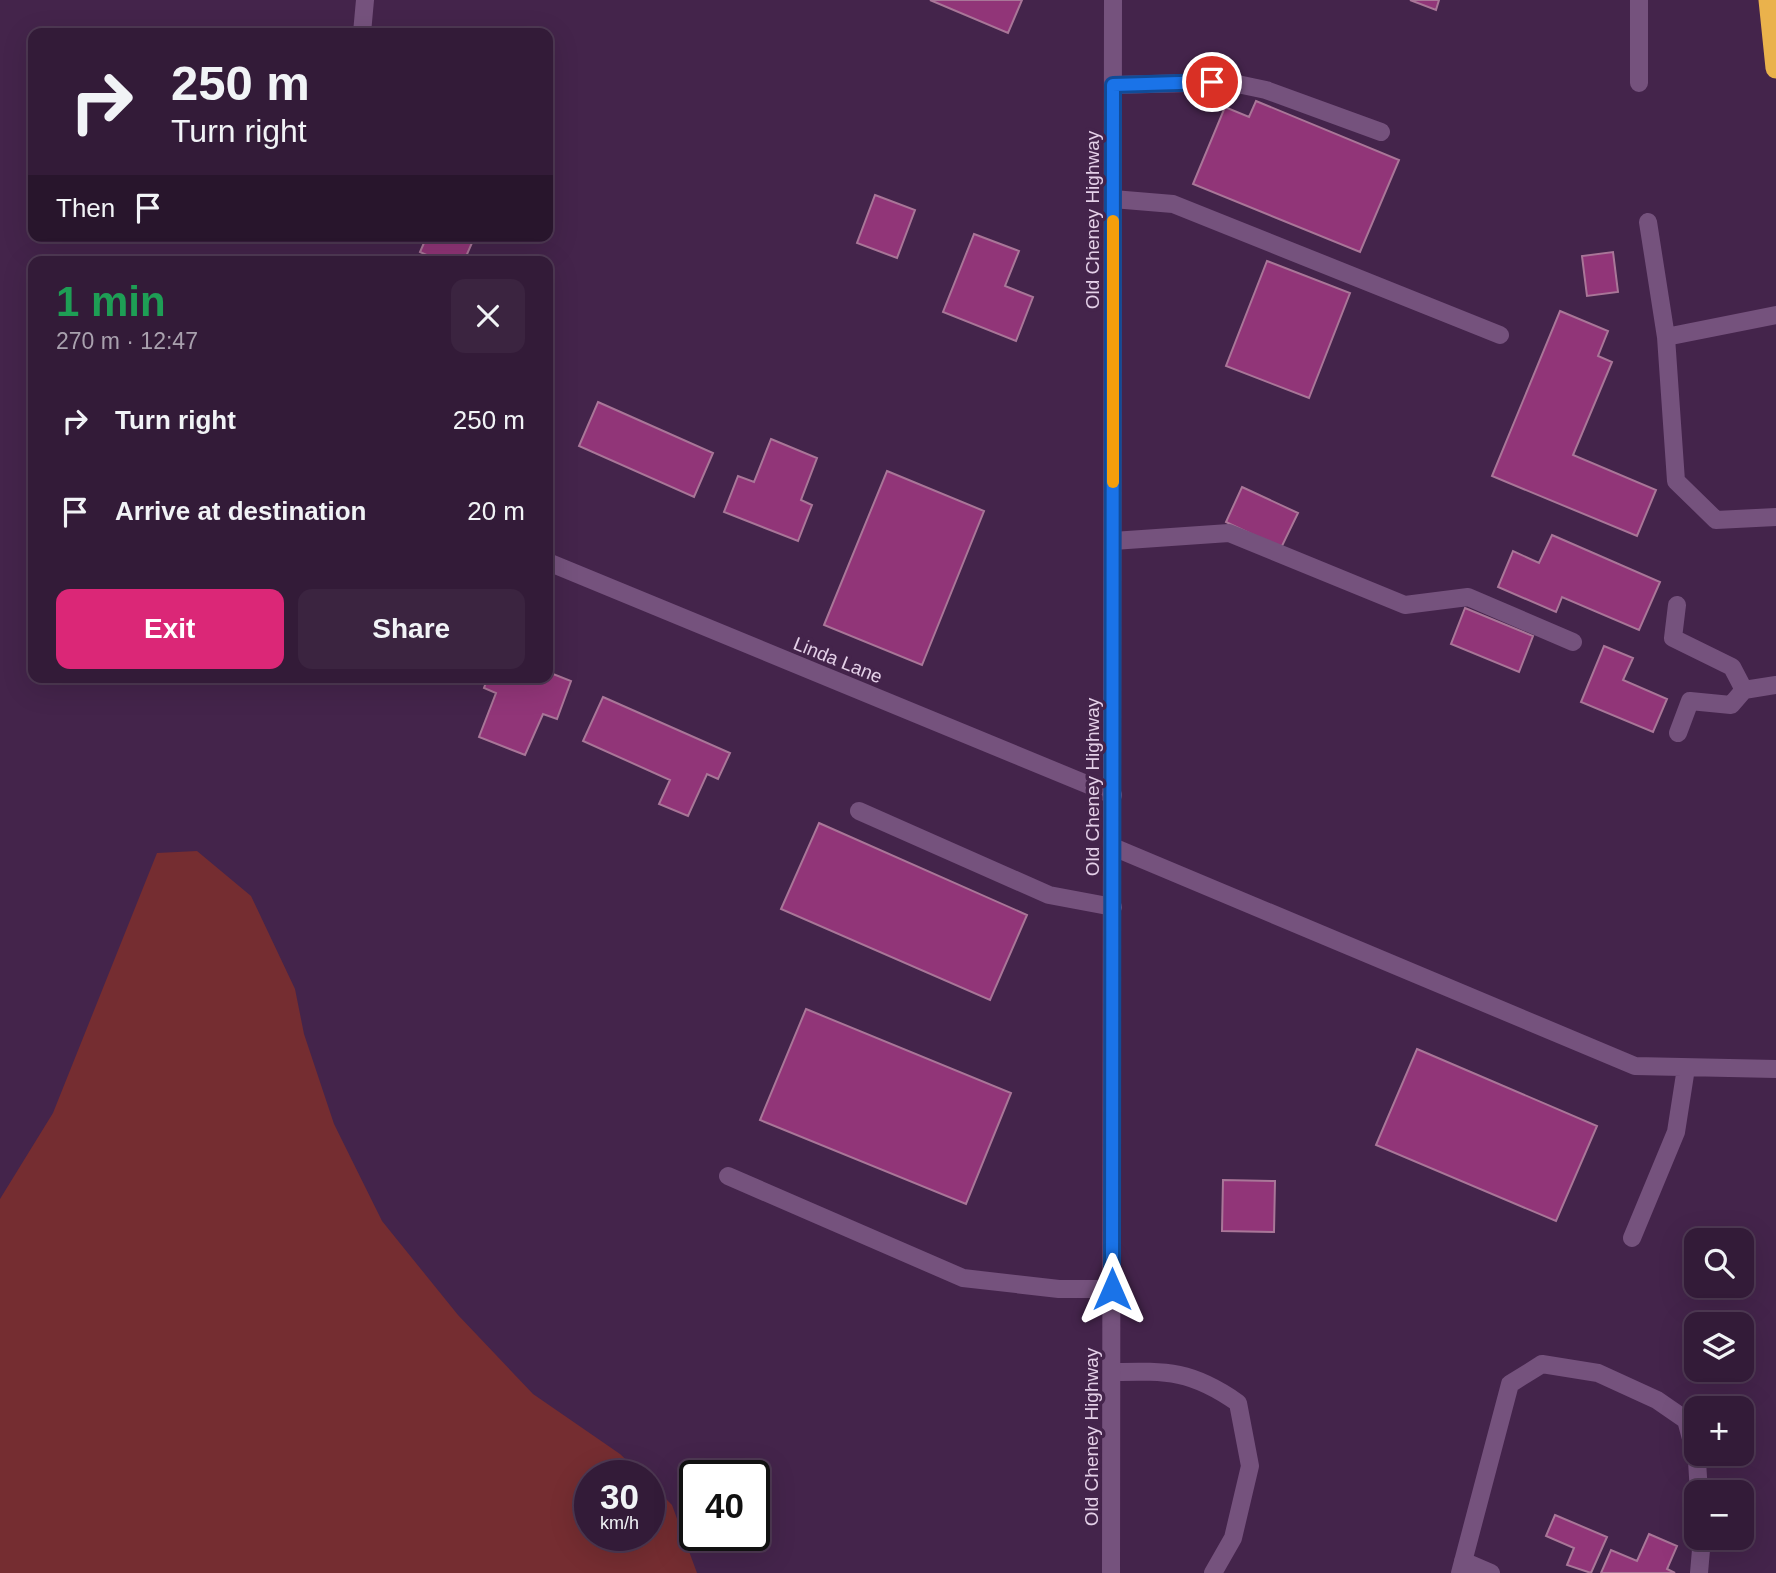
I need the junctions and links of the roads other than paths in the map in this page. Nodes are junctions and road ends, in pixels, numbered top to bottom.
1 (365, 0) edge
2 (1114, 0) edge
3 (1639, 0) edge
4 (1769, 0) edge
5 (362, 28) edge
6 (1776, 68) edge
7 (1639, 83) dead end
8 (1113, 85) junction
9 (1381, 132) dead end
10 (1113, 199) junction
11 (1648, 222) dead end
12 (1776, 315) edge
13 (1500, 335) dead end
14 (1666, 337) junction
15 (1776, 517) edge
16 (1113, 541) junction
17 (553, 564) edge
18 (1676, 605) dead end
19 (1573, 642) dead end
20 (1776, 685) edge
21 (1744, 690) junction
22 (1678, 733) dead end
23 (1113, 795) junction
24 (859, 811) dead end
25 (1113, 847) junction
26 (1113, 907) junction
27 (1686, 1068) junction
28 (1776, 1069) edge
29 (728, 1177) dead end
30 (1632, 1238) dead end
31 (1112, 1289) junction
32 (1112, 1372) junction
33 (1698, 1480) edge
34 (1701, 1550) edge
35 (1462, 1567) edge
36 (1111, 1573) edge
37 (1213, 1573) edge
38 (1491, 1573) edge
39 (1699, 1573) edge

1 - 5 street
2 - 8 street, Old Cheney Highway
3 - 7 street
4 - 6 highway
8 - 9 street
8 - 10 street, Old Cheney Highway
10 - 13 street
10 - 16 street, Old Cheney Highway
11 - 14 street
12 - 14 street
14 - 15 street
16 - 19 street
16 - 23 street, Old Cheney Highway
17 - 23 street, Linda Lane
18 - 21 street
20 - 21 street
21 - 22 street
23 - 25 street, Old Cheney Highway
24 - 26 street
25 - 26 street, Old Cheney Highway
25 - 27 street
26 - 31 street, Old Cheney Highway
27 - 28 street
27 - 30 street
29 - 31 street
31 - 32 street, Old Cheney Highway
32 - 36 street, Old Cheney Highway
32 - 37 street
33 - 35 street
34 - 39 street
35 - 38 street

